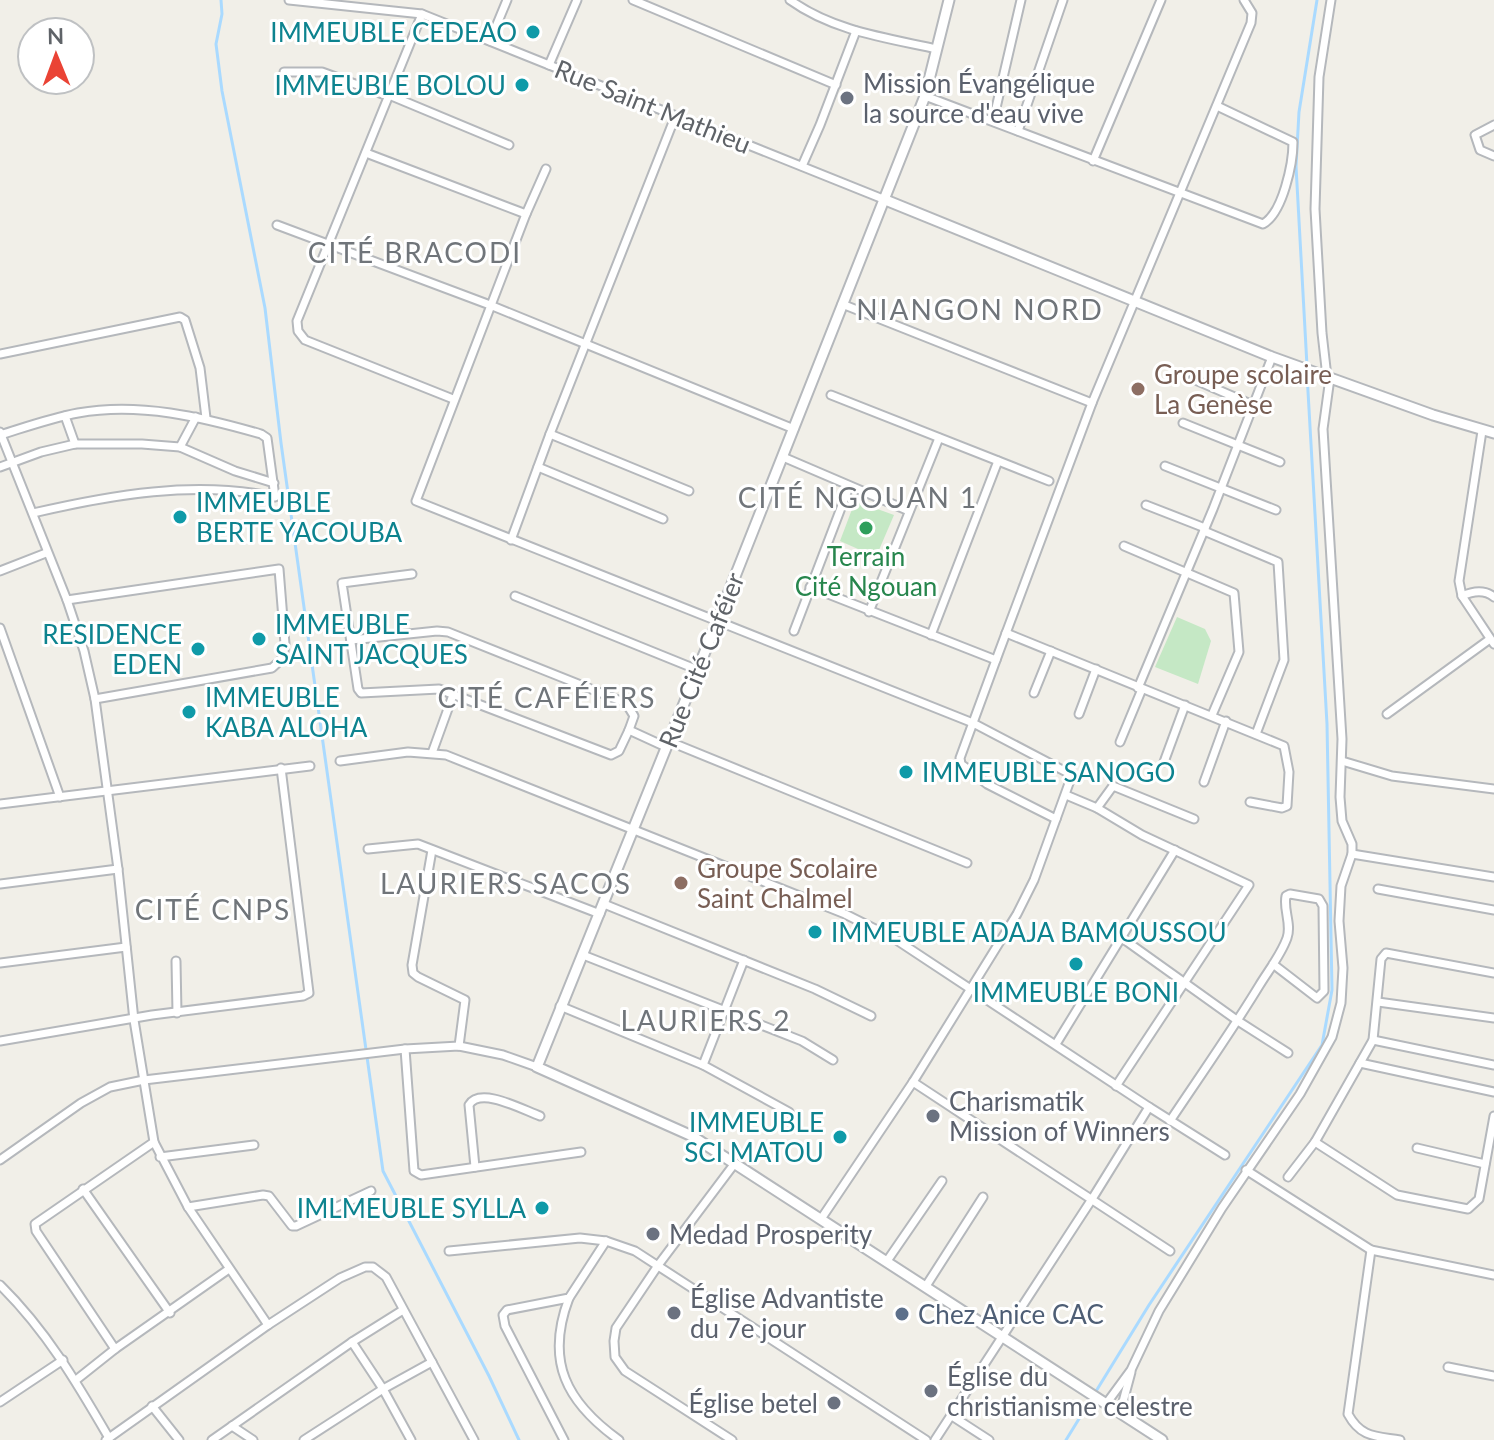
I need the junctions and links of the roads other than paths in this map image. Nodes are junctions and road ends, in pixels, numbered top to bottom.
1 (289, 0) edge
2 (418, 0) edge
3 (507, 0) edge
4 (577, 0) edge
5 (633, 0) edge
6 (790, 0) edge
7 (949, 0) edge
8 (1021, 0) edge
9 (1063, 0) edge
10 (1161, 0) edge
11 (1244, 0) edge
12 (1331, 0) edge
13 (418, 12) junction
14 (856, 31) junction
15 (490, 41) junction
16 (937, 49) junction
17 (549, 65) junction
18 (284, 72) dead end
19 (836, 85) junction
20 (389, 96) junction
21 (925, 96) junction
22 (1217, 106) junction
23 (675, 117) junction
24 (993, 121) junction
25 (1494, 125) edge
26 (1018, 131) junction
27 (509, 145) dead end
28 (366, 153) junction
29 (1494, 156) edge
30 (1093, 161) junction
31 (802, 166) junction
32 (546, 169) dead end
33 (1181, 194) junction
34 (883, 199) junction
35 (526, 214) junction
36 (277, 225) dead end
37 (328, 244) junction
38 (1134, 300) junction
39 (842, 304) junction
40 (490, 305) junction
41 (584, 345) junction
42 (0, 354) edge
43 (1272, 357) junction
44 (1327, 377) junction
45 (1193, 379) dead end
46 (831, 395) dead end
47 (453, 399) junction
48 (1092, 403) junction
49 (1253, 405) junction
50 (65, 416) junction
51 (196, 417) junction
52 (206, 418) junction
53 (1183, 423) dead end
54 (794, 429) junction
55 (1482, 431) junction
56 (1494, 433) edge
57 (0, 434) edge
58 (550, 434) junction
59 (939, 438) junction
60 (75, 444) junction
61 (1238, 444) junction
62 (180, 447) junction
63 (783, 457) junction
64 (12, 461) junction
65 (998, 461) junction
66 (1280, 462) dead end
67 (1165, 466) dead end
68 (0, 467) edge
69 (538, 467) junction
70 (1049, 481) dead end
71 (274, 483) junction
72 (849, 487) junction
73 (1221, 487) junction
74 (689, 491) dead end
75 (1146, 505) dead end
76 (1276, 510) dead end
77 (909, 511) junction
78 (33, 513) junction
79 (663, 519) dead end
80 (1204, 530) junction
81 (511, 540) junction
82 (1124, 546) dead end
83 (46, 553) junction
84 (0, 571) edge
85 (1187, 573) junction
86 (412, 574) dead end
87 (810, 587) junction
88 (515, 596) dead end
89 (1462, 596) junction
90 (1494, 597) edge
91 (67, 600) junction
92 (869, 612) junction
93 (717, 622) junction
94 (0, 628) edge
95 (794, 631) dead end
96 (1006, 633) junction
97 (931, 635) junction
98 (351, 640) junction
99 (1492, 641) edge
100 (1051, 651) junction
101 (996, 660) junction
102 (1096, 669) junction
103 (698, 670) junction
104 (1140, 688) junction
105 (1034, 693) dead end
106 (453, 695) junction
107 (95, 699) junction
108 (1185, 705) junction
109 (1079, 714) dead end
110 (1387, 714) dead end
111 (1212, 715) junction
112 (1226, 721) junction
113 (973, 723) junction
114 (629, 730) junction
115 (1256, 734) junction
116 (1120, 742) dead end
117 (667, 744) junction
118 (432, 753) junction
119 (340, 761) dead end
120 (1342, 761) junction
121 (1164, 762) dead end
122 (310, 766) dead end
123 (281, 768) junction
124 (1204, 782) dead end
125 (1494, 789) edge
126 (107, 790) junction
127 (1066, 795) junction
128 (60, 797) junction
129 (1250, 802) dead end
130 (0, 804) edge
131 (1097, 808) junction
132 (1056, 819) junction
133 (1194, 819) dead end
134 (634, 830) junction
135 (368, 849) dead end
136 (432, 850) junction
137 (1175, 850) junction
138 (1352, 854) junction
139 (967, 863) dead end
140 (118, 869) junction
141 (1494, 877) edge
142 (0, 884) edge
143 (1378, 889) dead end
144 (602, 909) junction
145 (1494, 910) edge
146 (1122, 938) junction
147 (126, 947) junction
148 (583, 955) junction
149 (744, 960) junction
150 (176, 961) dead end
151 (0, 963) edge
152 (1273, 964) junction
153 (1494, 973) edge
154 (1185, 983) junction
155 (968, 989) junction
156 (1378, 1002) junction
157 (560, 1006) junction
158 (724, 1012) junction
159 (177, 1013) junction
160 (871, 1016) dead end
161 (1494, 1018) edge
162 (134, 1020) junction
163 (1238, 1021) junction
164 (1373, 1040) junction
165 (0, 1041) edge
166 (1056, 1044) junction
167 (459, 1046) junction
168 (405, 1049) junction
169 (1288, 1053) dead end
170 (833, 1060) dead end
171 (1360, 1063) junction
172 (703, 1065) junction
173 (1494, 1065) edge
174 (537, 1067) junction
175 (144, 1080) junction
176 (913, 1082) junction
177 (1116, 1086) junction
178 (1494, 1092) edge
179 (1149, 1107) junction
180 (789, 1112) dead end
181 (540, 1116) dead end
182 (1494, 1116) edge
183 (1170, 1121) junction
184 (154, 1142) junction
185 (1315, 1142) junction
186 (254, 1145) dead end
187 (1417, 1148) dead end
188 (581, 1152) dead end
189 (1225, 1155) dead end
190 (160, 1157) junction
191 (0, 1160) edge
192 (735, 1163) junction
193 (1485, 1164) junction
194 (475, 1167) junction
195 (1245, 1169) junction
196 (1288, 1177) dead end
197 (942, 1181) dead end
198 (83, 1189) junction
199 (371, 1191) dead end
200 (983, 1197) dead end
201 (1092, 1199) junction
202 (188, 1207) junction
203 (821, 1219) junction
204 (606, 1241) junction
205 (1371, 1250) junction
206 (449, 1251) dead end
207 (1170, 1251) dead end
208 (887, 1261) junction
209 (659, 1264) junction
210 (229, 1269) junction
211 (1494, 1275) edge
212 (0, 1285) edge
213 (926, 1286) junction
214 (569, 1298) junction
215 (403, 1310) junction
216 (170, 1313) junction
217 (268, 1325) junction
218 (1004, 1336) junction
219 (352, 1342) junction
220 (115, 1349) junction
221 (63, 1360) junction
222 (432, 1362) junction
223 (1448, 1367) dead end
224 (1131, 1370) junction
225 (1494, 1376) edge
226 (76, 1380) junction
227 (383, 1389) junction
228 (0, 1402) edge
229 (1103, 1402) junction
230 (152, 1406) junction
231 (1120, 1413) junction
232 (952, 1416) junction
233 (232, 1426) junction
234 (108, 1439) edge
235 (729, 1439) edge
236 (179, 1440) edge
237 (212, 1440) edge
238 (253, 1440) edge
239 (304, 1440) edge
240 (411, 1440) edge
241 (474, 1440) edge
242 (564, 1440) edge
243 (619, 1440) edge
244 (926, 1440) edge
245 (935, 1440) edge
246 (989, 1440) edge
247 (1162, 1440) edge
248 (1400, 1440) edge

1 - 13 street, Rue Saint Mathieu
2 - 13 street
3 - 15 street
4 - 17 street
5 - 19 street
6 - 14 street
7 - 16 street, Rue Cité Caféier
8 - 24 street
9 - 26 street
10 - 30 street
11 - 22 street
12 - 44 street
13 - 15 street, Rue Saint Mathieu
13 - 20 street
14 - 16 street
14 - 19 street
15 - 17 street, Rue Saint Mathieu
16 - 21 street, Rue Cité Caféier
17 - 23 street, Rue Saint Mathieu
18 - 20 street
19 - 31 street
20 - 27 street
20 - 28 street
21 - 24 street
21 - 34 street, Rue Cité Caféier
22 - 33 street
22 - 33 street
23 - 31 street, Rue Saint Mathieu
23 - 41 street
24 - 26 street
25 - 29 street
26 - 30 street
28 - 35 street
28 - 37 street
30 - 33 street
31 - 34 street, Rue Saint Mathieu
32 - 35 street
33 - 38 street
34 - 38 street
34 - 39 street, Rue Cité Caféier
35 - 40 street
36 - 37 street
37 - 40 street
37 - 47 street
38 - 43 street
38 - 48 street
39 - 48 street
39 - 54 street, Rue Cité Caféier
40 - 41 street
40 - 47 street
41 - 54 street
41 - 58 street
42 - 52 street
43 - 44 street
43 - 49 street
44 - 55 street
44 - 120 street
45 - 49 street
46 - 59 street
47 - 81 street
48 - 96 street
49 - 61 street
50 - 51 street
50 - 57 street
50 - 60 street
51 - 52 street
51 - 62 street
52 - 71 street
53 - 61 street
54 - 63 street, Rue Cité Caféier
55 - 56 street
55 - 89 street
57 - 64 street
58 - 69 street
58 - 74 street
59 - 65 street
59 - 77 street
60 - 62 street
60 - 64 street
61 - 66 street
61 - 73 street
62 - 71 street
63 - 72 street
63 - 93 street, Rue Cité Caféier
64 - 68 street
64 - 78 street
65 - 70 street
65 - 97 street
67 - 73 street
69 - 79 street
69 - 81 street
71 - 78 street
72 - 77 street
72 - 87 street
73 - 76 street
73 - 80 street
75 - 80 street
77 - 92 street
78 - 83 street
80 - 85 street
80 - 115 street
81 - 93 street
82 - 85 street
83 - 84 street
83 - 91 street
85 - 104 street
85 - 111 street
86 - 98 street
87 - 92 street
87 - 95 street
88 - 103 street
89 - 90 street
89 - 99 street
91 - 107 street
91 - 107 street
92 - 97 street
93 - 103 street, Rue Cité Caféier
93 - 113 street
94 - 128 street
96 - 100 street
96 - 101 street
97 - 101 street
98 - 106 street
98 - 114 street
99 - 110 street
100 - 102 street
100 - 105 street
101 - 113 street
102 - 104 street
102 - 109 street
103 - 117 street, Rue Cité Caféier
104 - 108 street
104 - 116 street
106 - 114 street
106 - 118 street
107 - 126 street
108 - 111 street
108 - 121 street
111 - 112 street
112 - 115 street
112 - 124 street
113 - 127 street
113 - 132 street
114 - 117 street
115 - 129 street
117 - 134 street, Rue Cité Caféier
117 - 139 street
118 - 119 street
118 - 134 street
120 - 125 street
120 - 138 street
122 - 123 street
123 - 126 street
123 - 159 street
126 - 128 street
126 - 140 street
127 - 131 street
127 - 132 street
128 - 130 street
131 - 133 street
131 - 137 street
132 - 155 street
134 - 144 street, Rue Cité Caféier
134 - 155 street
135 - 136 street
136 - 144 street
136 - 167 street
137 - 146 street
137 - 154 street
138 - 141 street
138 - 195 street
140 - 142 street
140 - 147 street
143 - 145 street
144 - 148 street, Rue Cité Caféier
144 - 149 street
146 - 154 street
146 - 166 street
147 - 151 street
147 - 162 street
148 - 157 street, Rue Cité Caféier
148 - 158 street
149 - 158 street
149 - 160 street
150 - 159 street
152 - 152 street
152 - 163 street
153 - 156 street
154 - 163 street
154 - 177 street
155 - 166 street
155 - 176 street
156 - 161 street
156 - 164 street
157 - 172 street
157 - 174 street, Rue Cité Caféier
158 - 170 street
158 - 172 street
159 - 162 street
162 - 165 street
162 - 175 street
163 - 169 street
163 - 183 street
164 - 171 street
164 - 173 street
166 - 177 street
167 - 168 street
167 - 174 street
168 - 175 street
168 - 194 street
171 - 178 street
171 - 185 street
172 - 180 street
174 - 192 street
175 - 184 street
175 - 191 street
176 - 201 street
176 - 203 street
177 - 179 street
179 - 183 street
179 - 201 street
181 - 194 street
182 - 193 street
183 - 189 street
184 - 190 street
184 - 198 street
185 - 193 street
185 - 196 street
186 - 190 street
187 - 193 street
188 - 194 street
190 - 202 street
192 - 203 street
192 - 209 street
195 - 205 street
195 - 224 street
197 - 208 street
198 - 216 street
198 - 220 street
199 - 202 street
200 - 213 street
201 - 207 street
201 - 218 street
202 - 210 street
203 - 208 street
204 - 206 street
204 - 209 street
204 - 214 street
205 - 211 street
205 - 248 street
208 - 213 street
209 - 235 street
209 - 244 street
210 - 216 street
210 - 217 street
212 - 221 street
213 - 218 street
214 - 242 street
214 - 243 street
215 - 217 street
215 - 219 street
215 - 222 street
216 - 220 street
217 - 230 street
218 - 229 street
218 - 232 street
219 - 227 street
219 - 233 street
220 - 226 street
221 - 226 street
221 - 228 street
222 - 227 street
222 - 241 street
223 - 225 street
224 - 229 street
224 - 231 street
226 - 234 street
227 - 239 street
227 - 240 street
229 - 231 street
230 - 234 street
230 - 236 street
231 - 247 street
232 - 245 street
232 - 246 street
233 - 237 street
233 - 238 street

